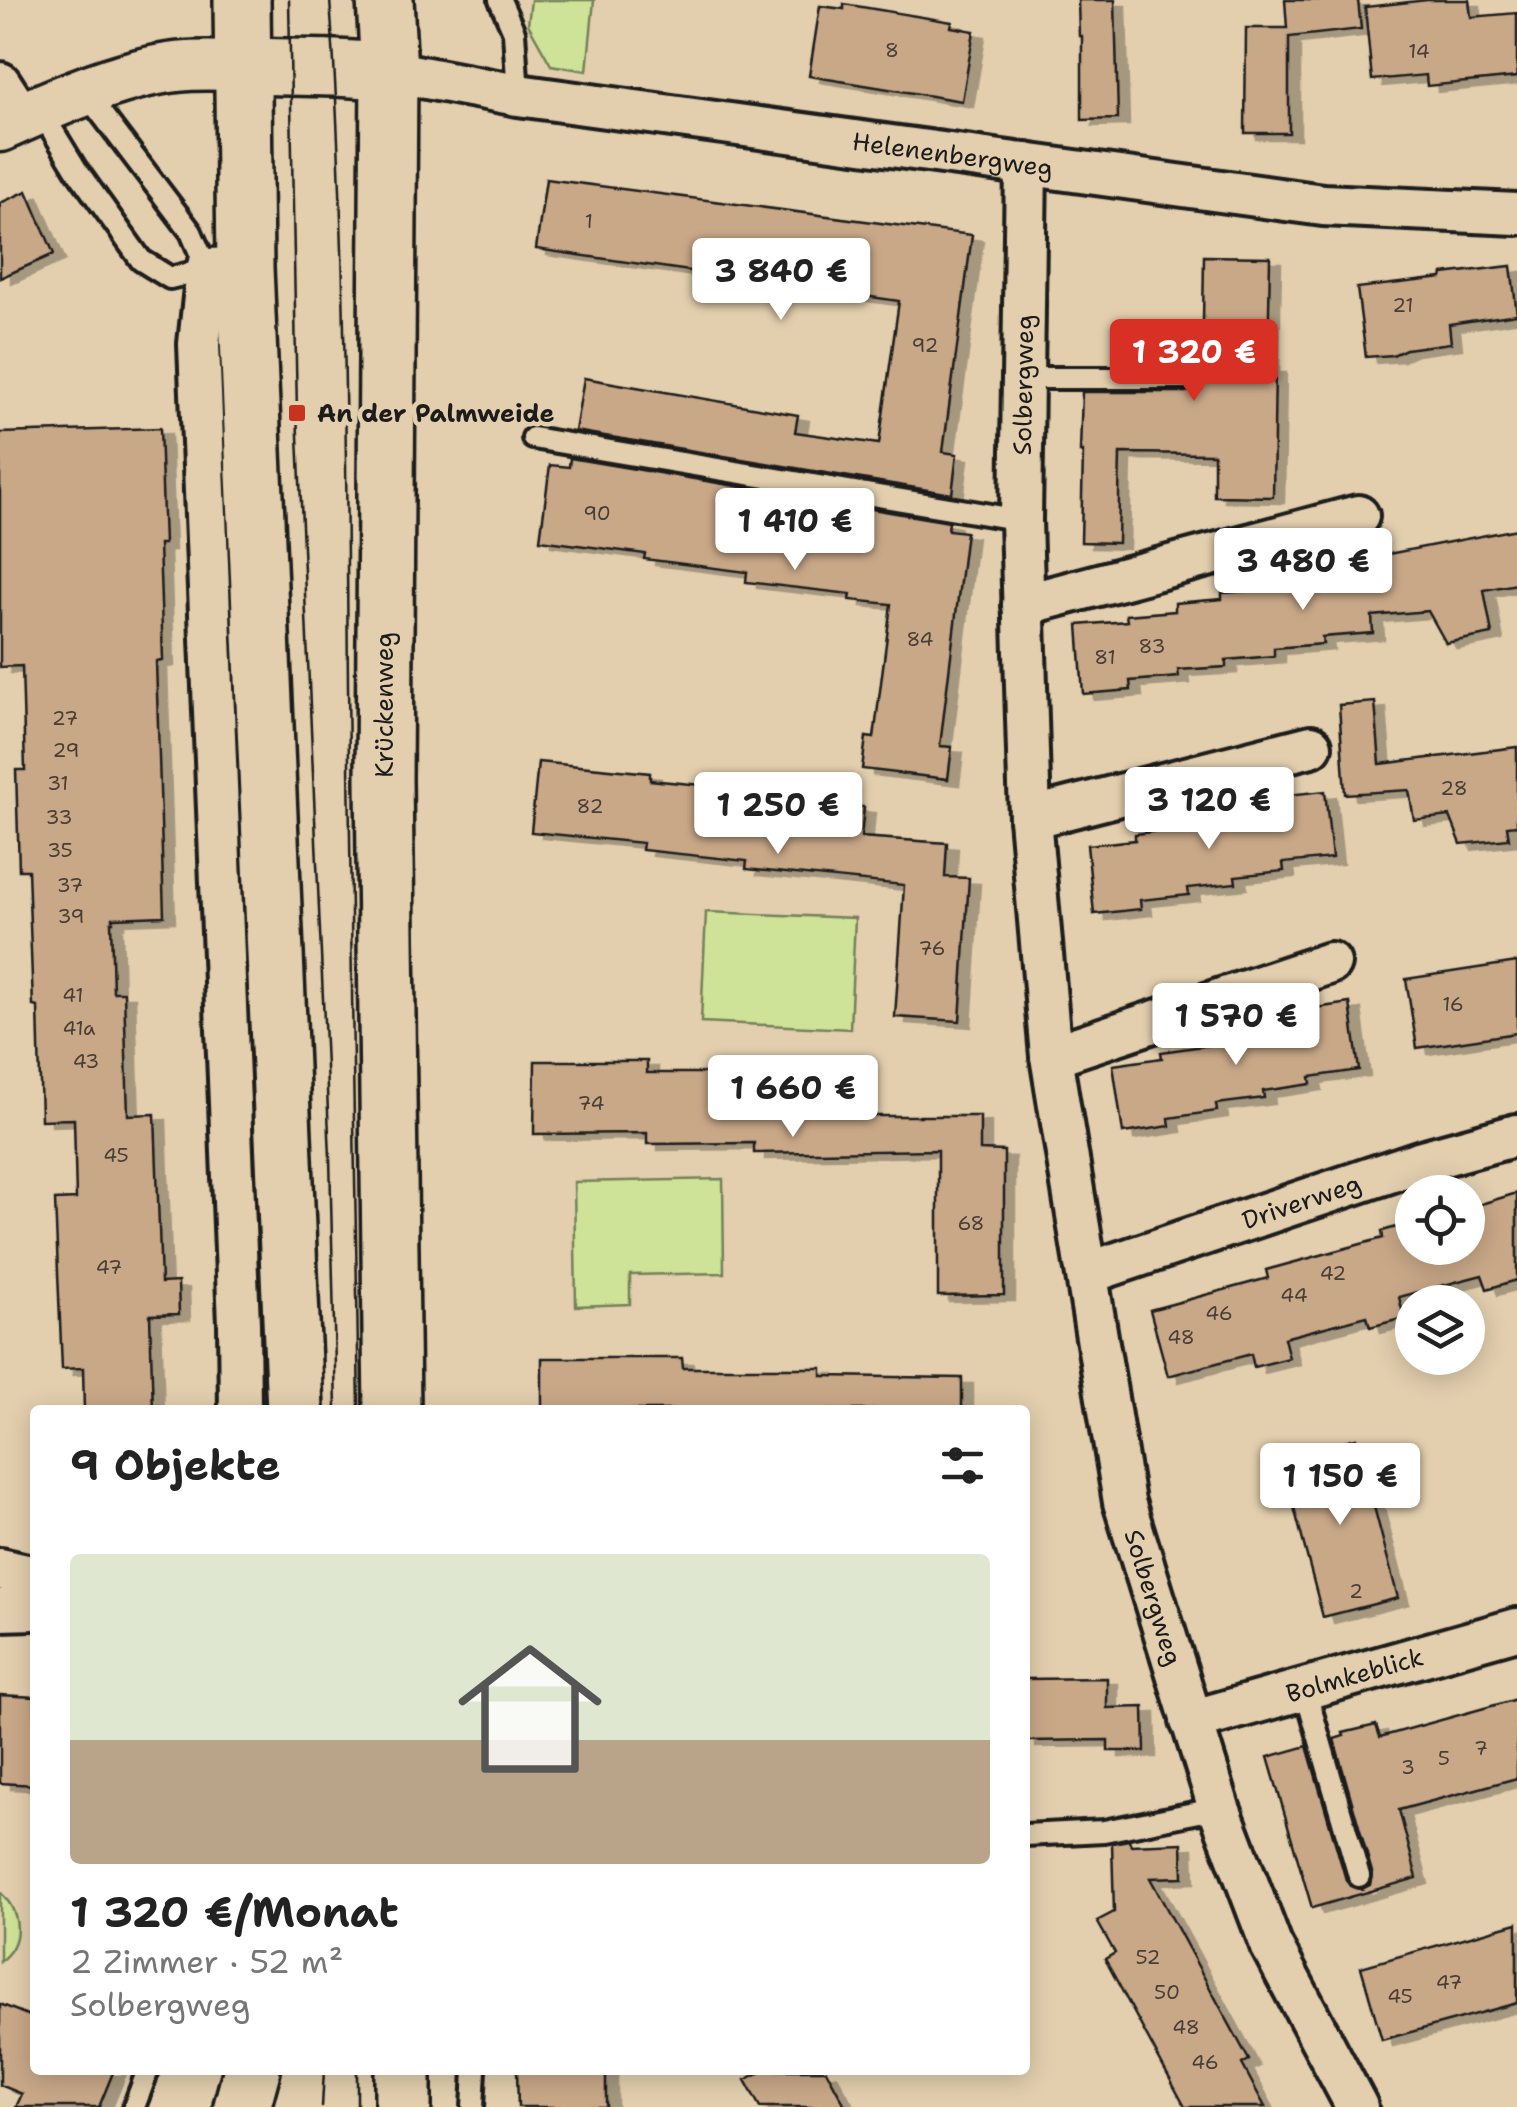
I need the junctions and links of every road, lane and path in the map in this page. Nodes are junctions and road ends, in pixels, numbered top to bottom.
1 (242, 0) edge
2 (385, 0) edge
3 (500, 0) edge
4 (243, 66) junction
5 (389, 71) junction
6 (85, 92) junction
7 (518, 96) junction
8 (16, 109) edge
9 (1026, 164) junction
10 (1517, 214) edge
11 (226, 268) junction
12 (1024, 378) junction
13 (1185, 378) dead end
14 (533, 438) dead end
15 (1358, 516) dead end
16 (1022, 520) junction
17 (1024, 605) junction
18 (1311, 746) dead end
19 (1030, 818) junction
20 (1330, 963) dead end
21 (1050, 1056) junction
22 (1517, 1134) edge
23 (1088, 1272) junction
24 (240, 1405) edge
25 (295, 1405) edge
26 (392, 1405) edge
27 (0, 1569) edge
28 (30, 1576) edge
29 (30, 1609) edge
30 (0, 1610) edge
31 (1517, 1629) edge
32 (1305, 1689) junction
33 (1192, 1721) junction
34 (1219, 1808) junction
35 (1030, 1835) edge
36 (1359, 1876) dead end
37 (146, 2075) edge
38 (251, 2075) edge
39 (403, 2075) edge
40 (474, 2075) edge
41 (134, 2107) edge
42 (242, 2107) edge
43 (403, 2107) edge
44 (473, 2107) edge
45 (1356, 2107) edge

1 - 4 main road
2 - 5 main road, Krückenweg
3 - 7 lane
4 - 5 main road
4 - 6 street
4 - 11 main road
5 - 7 street, Helenenbergweg
5 - 26 main road, Krückenweg
6 - 8 street
6 - 11 lane
7 - 9 street, Helenenbergweg
8 - 11 lane
9 - 10 street, Helenenbergweg
9 - 12 street, Solbergweg
11 - 24 street
11 - 25 main road
12 - 13 lane
12 - 16 street, Solbergweg
14 - 16 lane
15 - 17 street
16 - 17 street, Solbergweg
17 - 19 street, Solbergweg
18 - 19 street
19 - 21 street, Solbergweg
20 - 21 street
21 - 23 street, Solbergweg
22 - 23 street, Driverweg
23 - 33 street, Solbergweg
27 - 28 street
29 - 30 street
31 - 32 street, Bolmkeblick
32 - 33 street, Bolmkeblick
32 - 36 lane
33 - 34 street, Solbergweg
34 - 35 lane
34 - 45 street, Solbergweg
37 - 41 lane
38 - 42 main road
39 - 43 main road
40 - 44 lane

